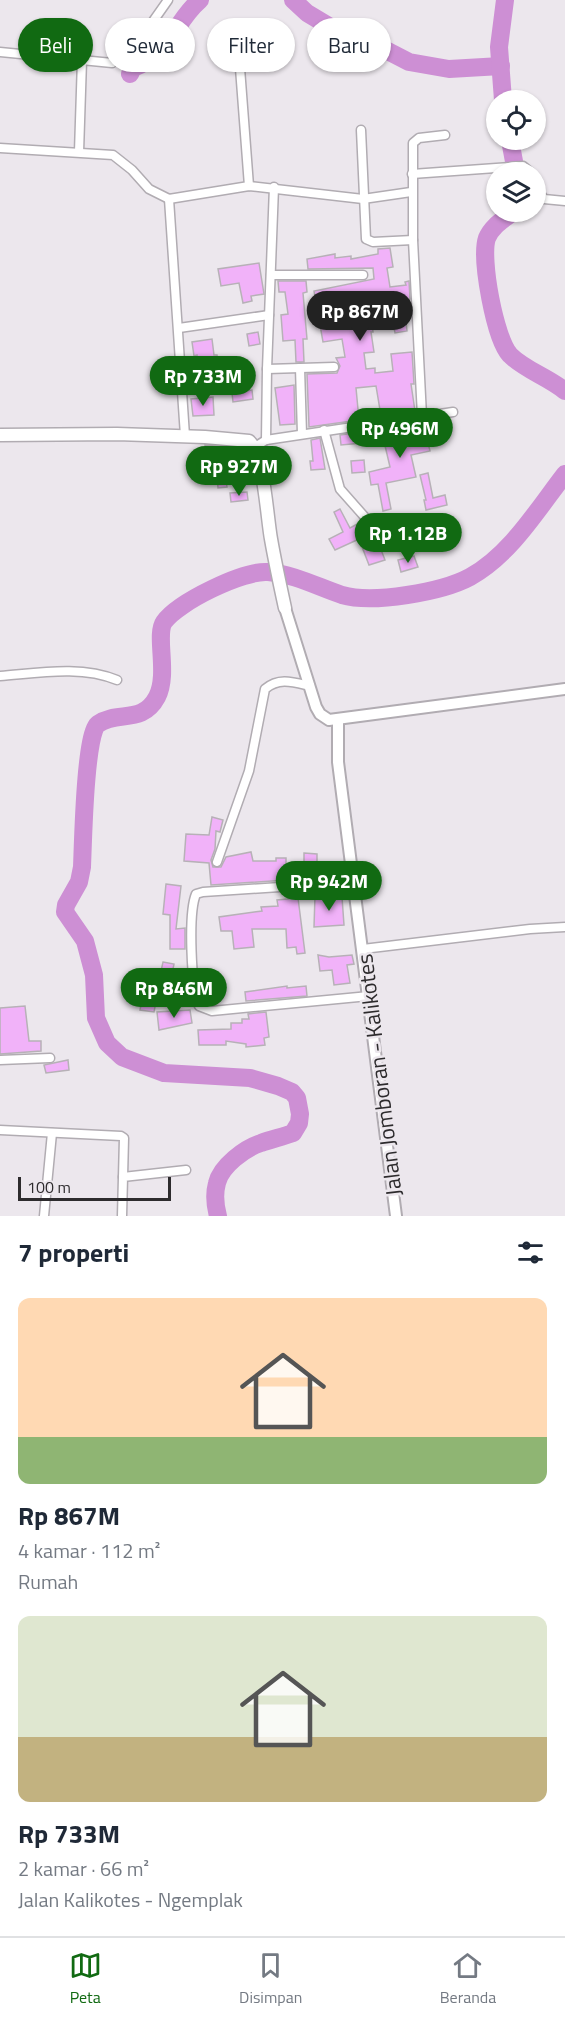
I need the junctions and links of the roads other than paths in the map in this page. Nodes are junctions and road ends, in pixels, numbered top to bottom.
1 (168, 0) edge
2 (155, 18) edge
3 (0, 52) edge
4 (18, 54) edge
5 (82, 72) edge
6 (240, 72) edge
7 (361, 130) dead end
8 (445, 135) dead end
9 (0, 148) edge
10 (80, 152) junction
11 (486, 169) edge
12 (412, 174) junction
13 (249, 186) junction
14 (274, 188) junction
15 (411, 192) junction
16 (169, 199) junction
17 (363, 199) junction
18 (546, 199) edge
19 (565, 201) edge
20 (413, 240) junction
21 (271, 275) junction
22 (363, 275) dead end
23 (269, 315) junction
24 (179, 328) junction
25 (300, 368) junction
26 (334, 368) dead end
27 (267, 369) junction
28 (453, 412) dead end
29 (422, 417) junction
30 (324, 430) junction
31 (302, 434) junction
32 (0, 435) edge
33 (185, 436) junction
34 (266, 440) junction
35 (255, 447) junction
36 (386, 541) dead end
37 (285, 608) joint
38 (0, 676) edge
39 (117, 680) dead end
40 (310, 686) junction
41 (565, 690) edge
42 (338, 720) junction
43 (217, 862) dead end
44 (355, 882) junction
45 (565, 927) edge
46 (363, 949) junction
47 (369, 996) junction
48 (50, 1058) dead end
49 (0, 1060) edge
50 (0, 1130) edge
51 (52, 1133) junction
52 (186, 1170) dead end
53 (123, 1177) junction
54 (44, 1216) edge
55 (122, 1216) edge
56 (393, 1216) edge

1 - 2 street
3 - 4 street
5 - 10 street
6 - 13 street
7 - 17 street
8 - 12 street
9 - 10 street
10 - 16 street
11 - 12 street
12 - 15 street
13 - 14 street
13 - 16 street
14 - 17 street
14 - 21 street
15 - 17 street
15 - 20 street
16 - 24 street
17 - 20 street
18 - 19 street
20 - 29 street
21 - 22 street
21 - 23 street
23 - 24 street
23 - 27 street
24 - 33 street
25 - 26 street
25 - 27 street
25 - 31 street
27 - 34 street
28 - 29 street
29 - 30 street
30 - 31 street
30 - 36 street
31 - 34 street
32 - 33 main road
33 - 35 main road
34 - 35 street
35 - 37 main road
37 - 40 street
38 - 39 street
40 - 42 street
40 - 43 street
41 - 42 street
42 - 44 street, Jalan Jomboran - Kalikotes
44 - 46 street, Jalan Jomboran - Kalikotes
44 - 47 street
45 - 46 street
46 - 47 street, Jalan Jomboran - Kalikotes
47 - 56 street, Jalan Jomboran - Kalikotes
48 - 49 street
50 - 51 street
51 - 53 street
51 - 54 street
52 - 53 street
53 - 55 street

